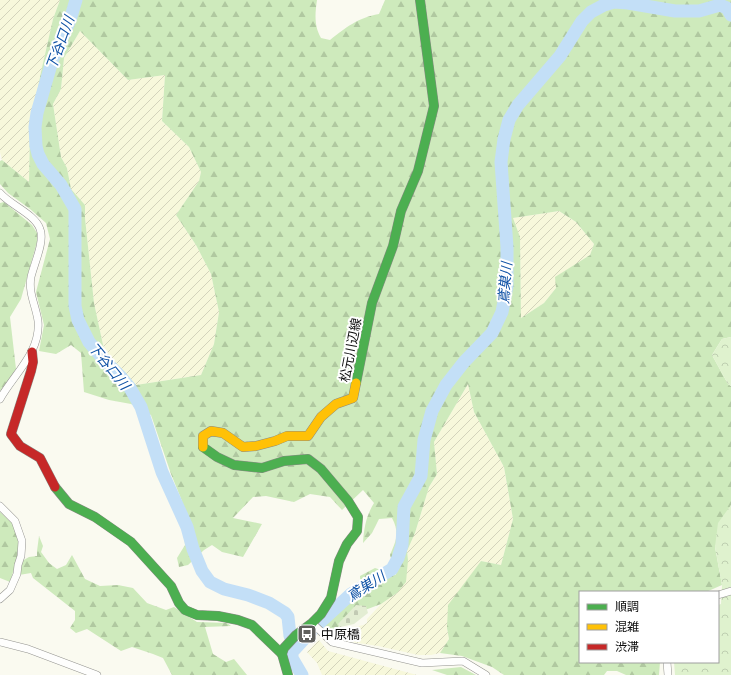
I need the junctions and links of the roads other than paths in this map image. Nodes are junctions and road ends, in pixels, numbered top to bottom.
1 (420, 0) edge
2 (0, 193) edge
3 (32, 352) junction
4 (0, 399) edge
5 (0, 506) edge
6 (731, 591) edge
7 (719, 595) edge
8 (0, 600) edge
9 (313, 624) junction
10 (0, 642) edge
11 (283, 651) junction
12 (667, 663) edge
13 (97, 675) edge
14 (288, 675) edge
15 (486, 675) edge
16 (668, 675) edge

1 - 9 main road, 松元川辺線
2 - 3 street
3 - 4 street
3 - 11 main road
5 - 8 street
6 - 7 street
9 - 11 main road, 松元川辺線
9 - 15 street
10 - 13 street
11 - 14 main road
12 - 16 street

